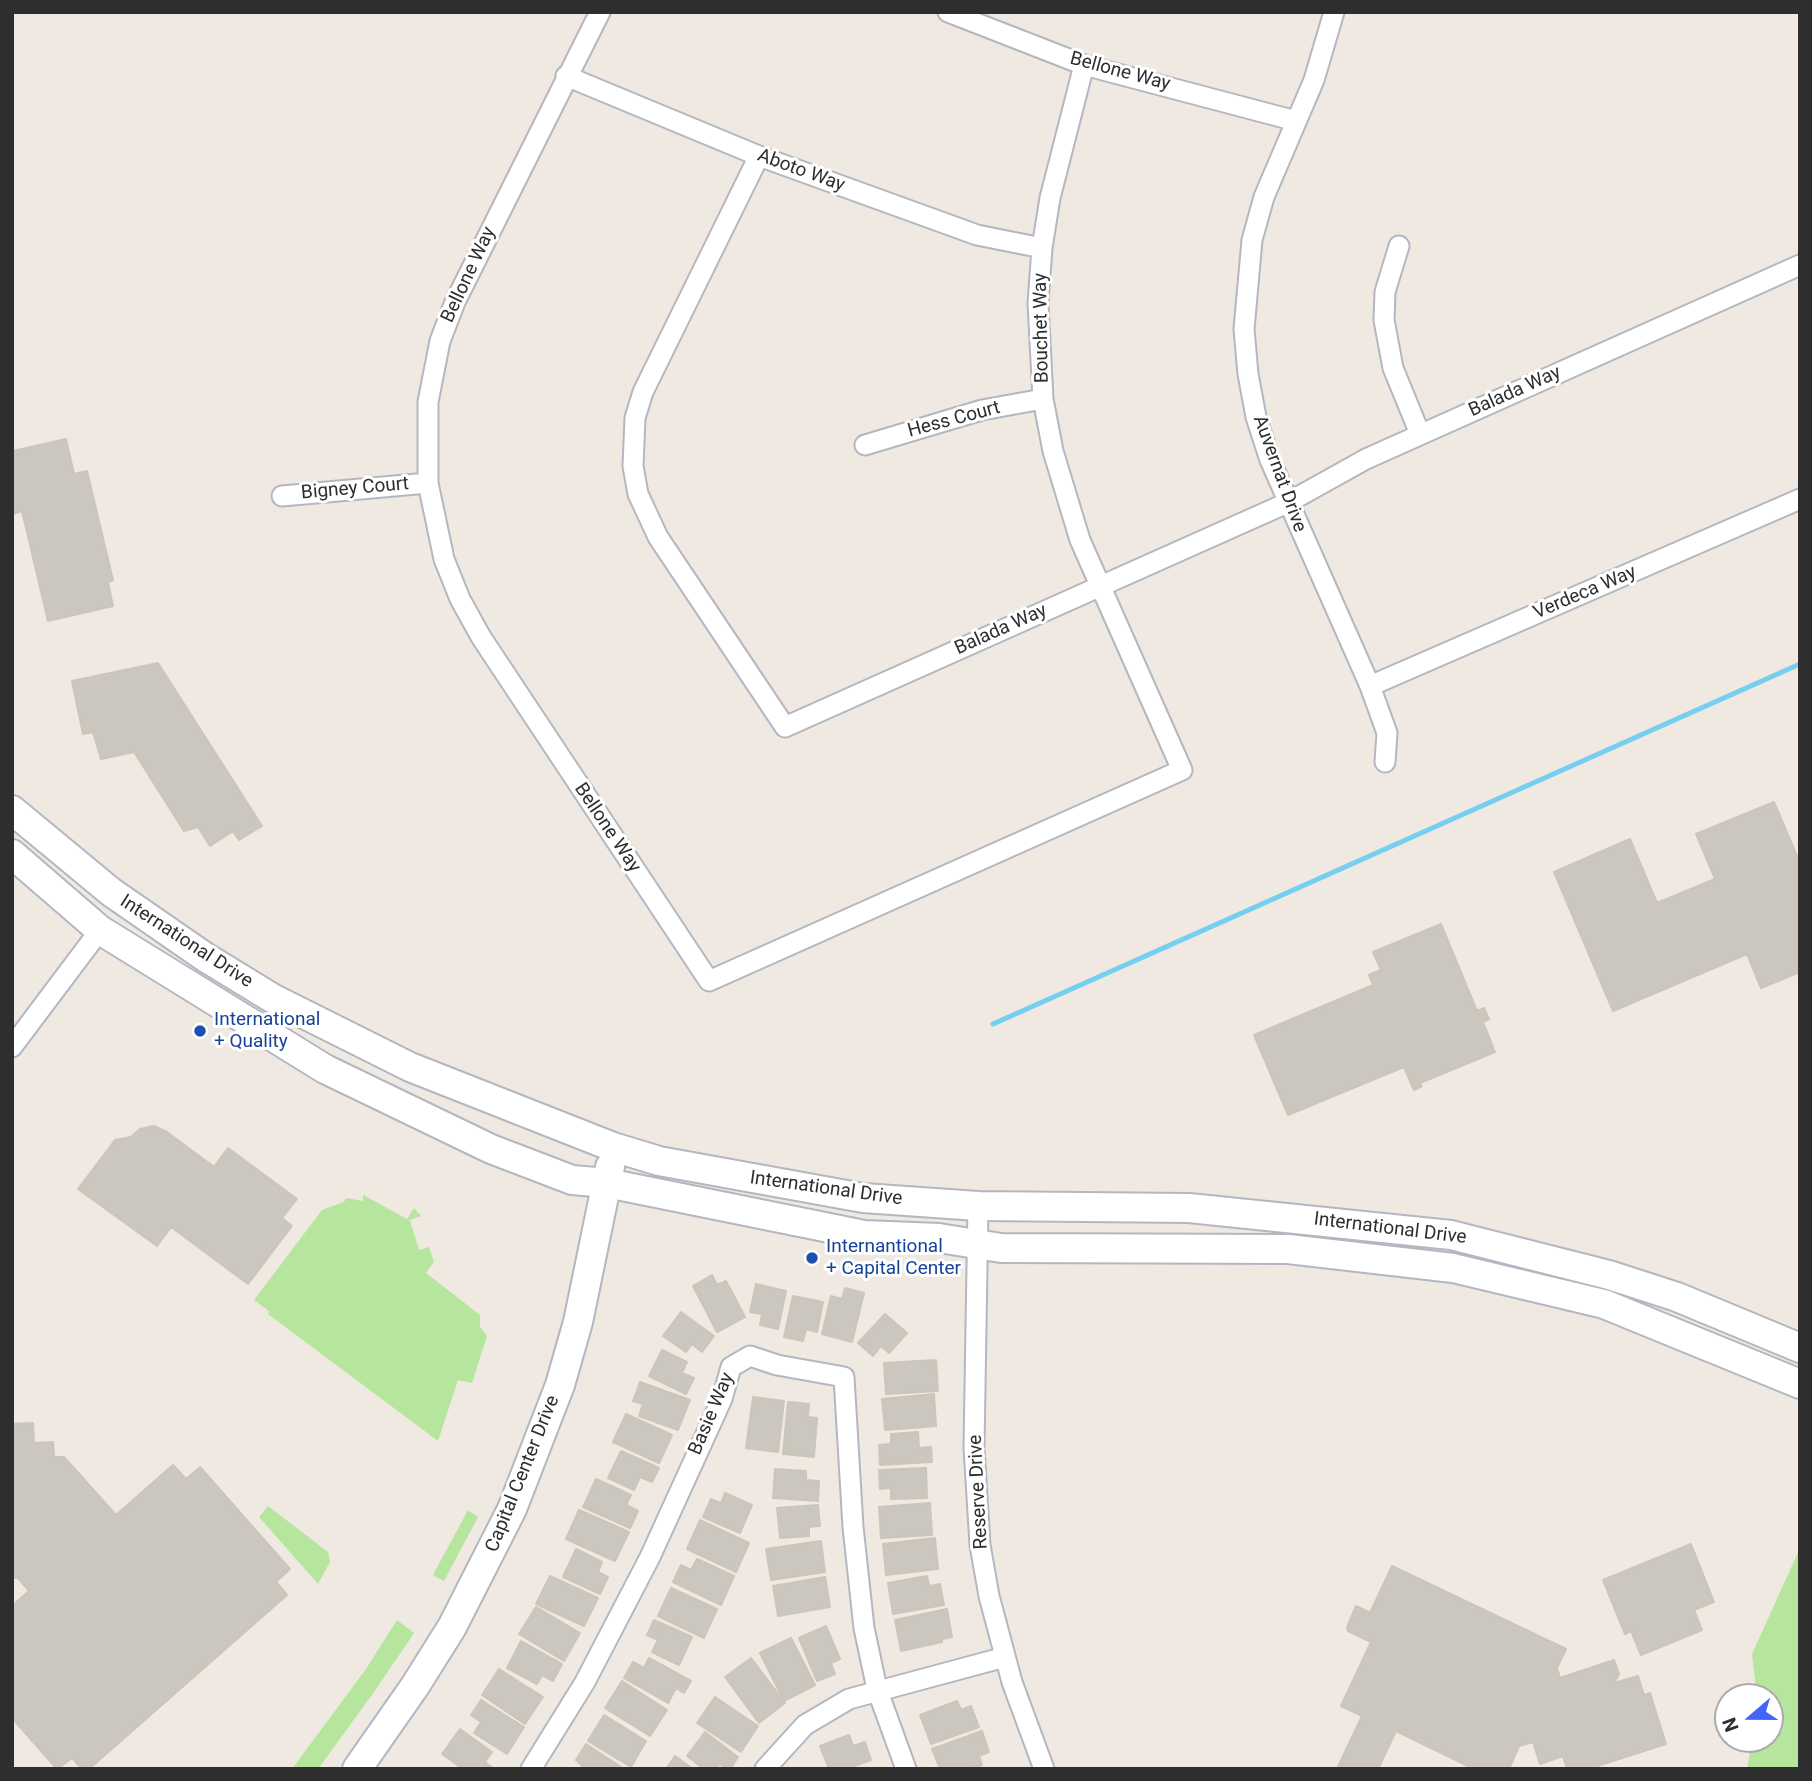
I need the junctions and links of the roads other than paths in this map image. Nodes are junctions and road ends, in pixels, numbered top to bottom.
1 (600, 12) edge
2 (948, 12) edge
3 (1335, 12) edge
4 (1084, 65) junction
5 (566, 76) junction
6 (1296, 121) junction
7 (759, 156) junction
8 (1399, 246) dead end
9 (1042, 248) junction
10 (1800, 265) edge
11 (1044, 398) junction
12 (1420, 434) junction
13 (864, 445) dead end
14 (428, 483) junction
15 (282, 496) dead end
16 (1800, 499) edge
17 (1287, 503) junction
18 (1099, 587) junction
19 (1370, 686) junction
20 (1385, 762) dead end
21 (12, 810) edge
22 (12, 837) edge
23 (12, 854) edge
24 (111, 892) junction
25 (100, 930) junction
26 (340, 1034) junction
27 (12, 1047) edge
28 (613, 1147) junction
29 (607, 1183) junction
30 (978, 1206) junction
31 (977, 1243) junction
32 (1800, 1348) edge
33 (1800, 1384) edge
34 (1005, 1657) junction
35 (877, 1689) junction
36 (356, 1769) edge
37 (531, 1769) edge
38 (765, 1769) edge
39 (906, 1769) edge
40 (1044, 1769) edge

1 - 5 street, Bellone Way
2 - 4 street, Bellone Way
3 - 6 street, Auvernat Drive
4 - 6 street, Bellone Way
4 - 9 street, Bouchet Way
5 - 7 street, Aboto Way
5 - 14 street, Bellone Way
6 - 17 street, Auvernat Drive
7 - 9 street, Aboto Way
7 - 18 street, Balada Way
8 - 12 street
9 - 11 street, Bouchet Way
10 - 12 street, Balada Way
11 - 13 street, Hess Court
11 - 18 street, Bouchet Way
12 - 17 street, Balada Way
14 - 15 street, Bigney Court
14 - 18 street, Bellone Way
16 - 19 street, Verdeca Way
17 - 18 street, Balada Way
17 - 19 street, Auvernat Drive
19 - 20 street, Auvernat Drive
21 - 24 main road, International Drive
22 - 24 main road
23 - 25 main road, International Drive
24 - 26 main road, International Drive
25 - 26 main road
25 - 27 street
25 - 29 main road, International Drive
26 - 28 main road, International Drive
28 - 29 main road, Capital Center Drive
28 - 30 main road, International Drive
29 - 31 main road, International Drive
29 - 36 main road, Capital Center Drive
30 - 31 street, Reserve Drive
30 - 32 main road, International Drive
31 - 33 main road, International Drive
31 - 34 street, Reserve Drive
34 - 35 street
34 - 40 street, Reserve Drive
35 - 37 street, Basie Way
35 - 38 street
35 - 39 street, Basie Way

